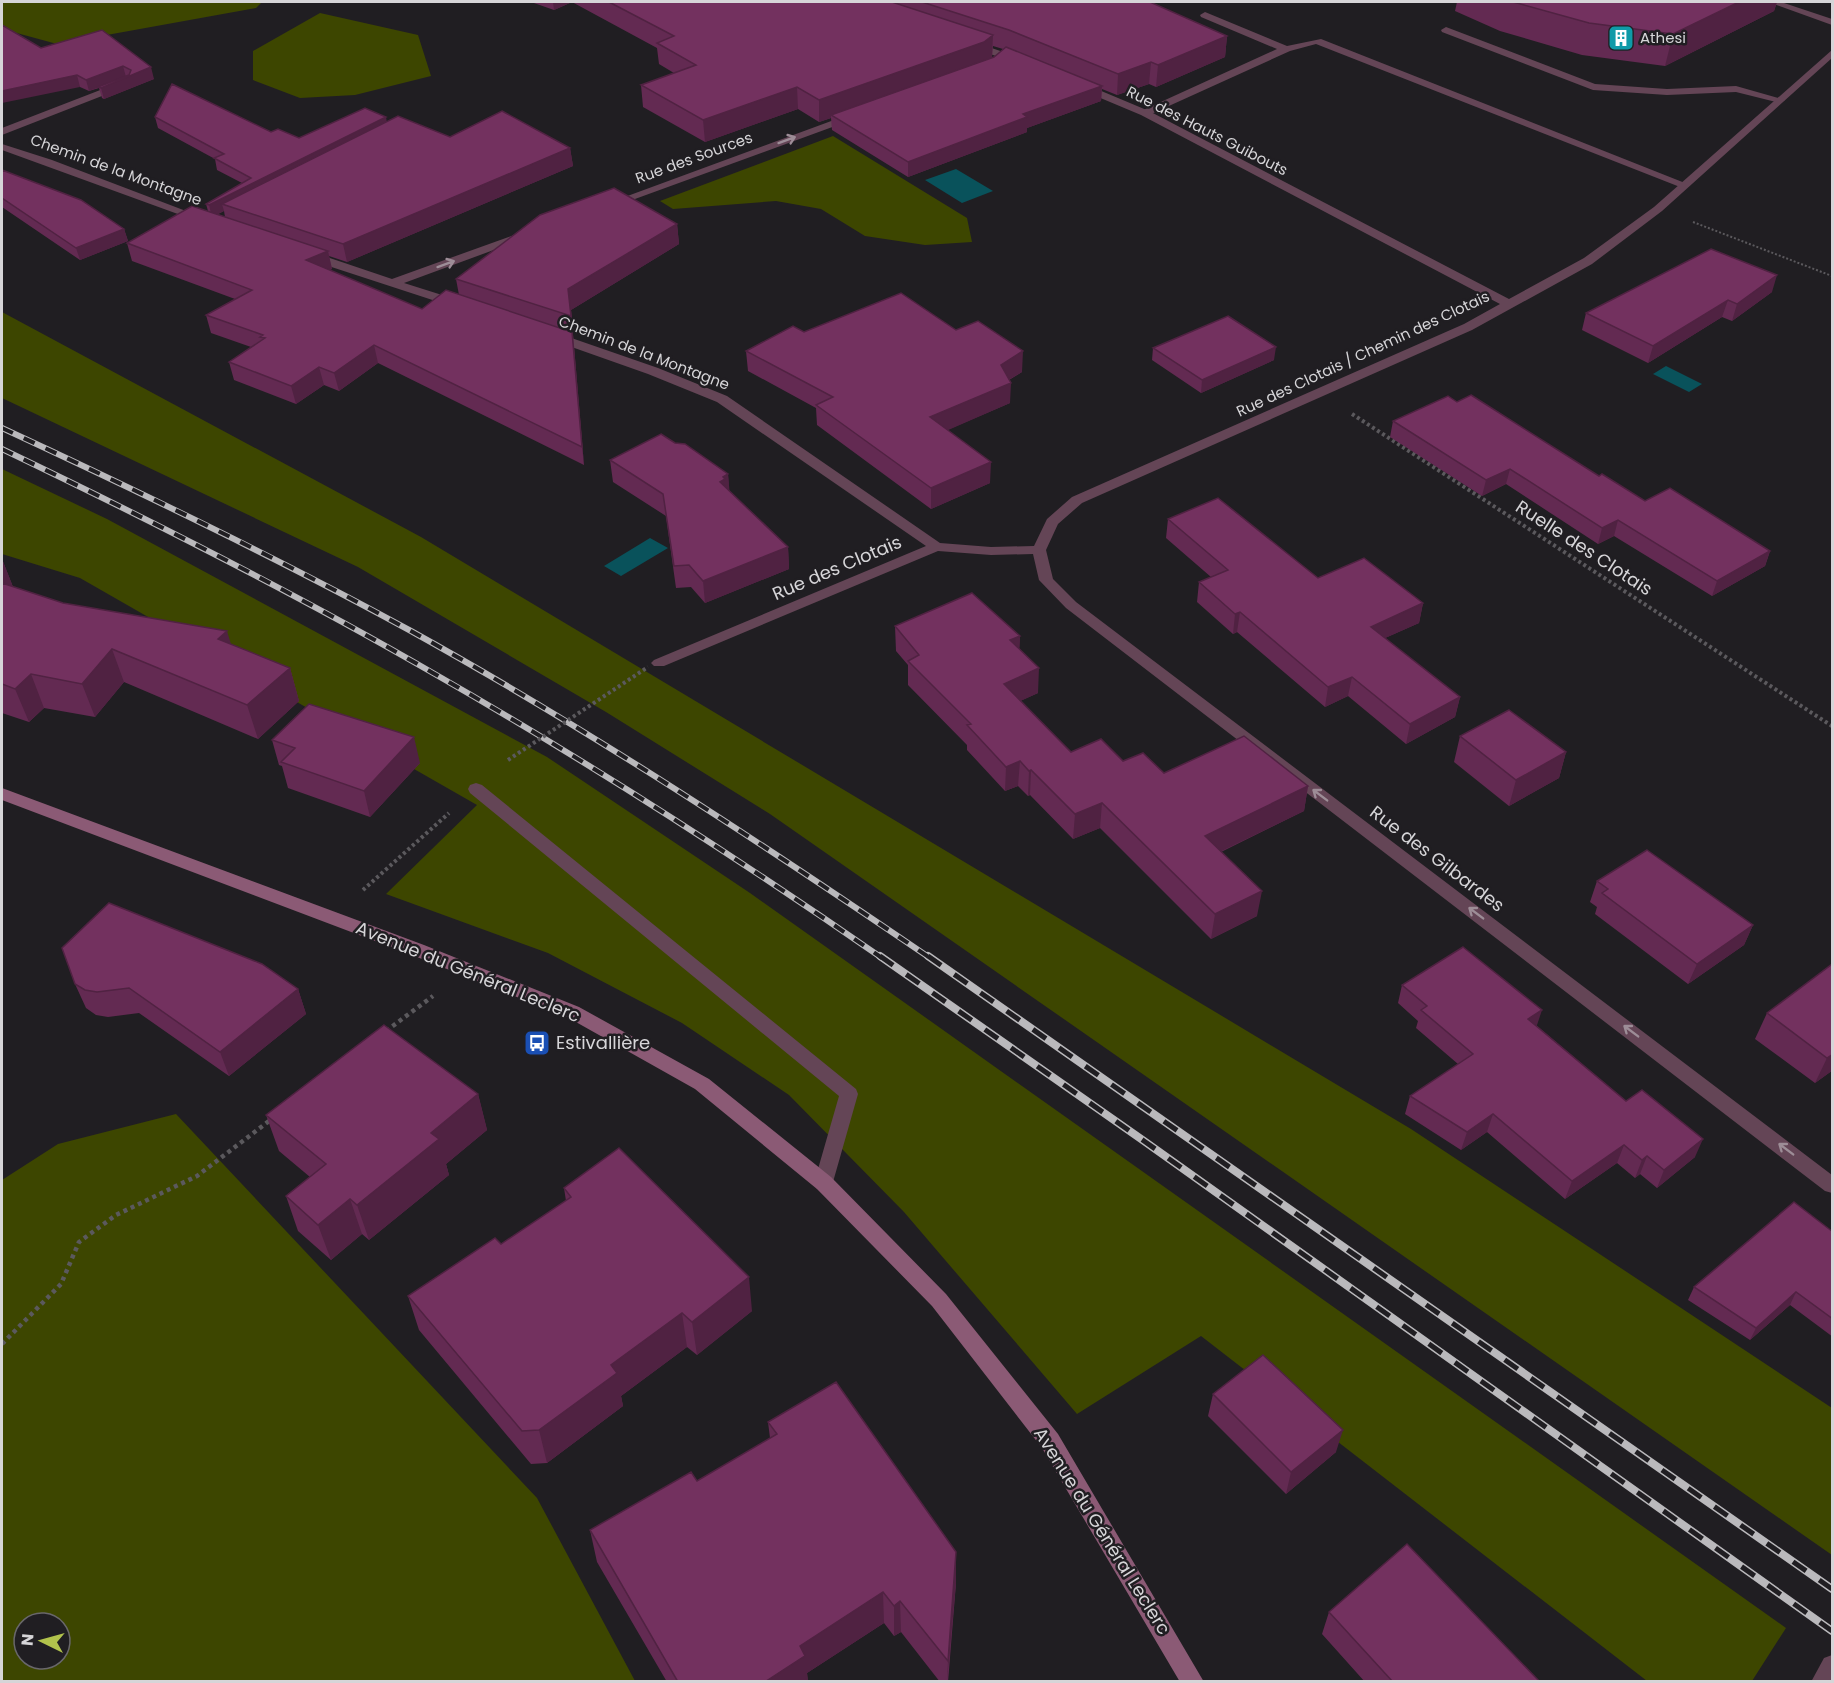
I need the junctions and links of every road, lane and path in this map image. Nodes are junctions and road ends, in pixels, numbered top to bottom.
1 (1773, 2) edge
2 (1205, 15) dead end
3 (1833, 22) edge
4 (1446, 30) dead end
5 (961, 40) edge
6 (1286, 50) junction
7 (1833, 53) edge
8 (1004, 55) junction
9 (989, 67) edge
10 (1036, 68) edge
11 (1068, 81) edge
12 (128, 82) edge
13 (1780, 100) junction
14 (861, 113) edge
15 (1145, 113) junction
16 (2, 132) edge
17 (2, 147) edge
18 (1684, 185) junction
19 (593, 210) edge
20 (1689, 220) dead end
21 (212, 223) edge
22 (537, 231) edge
23 (297, 251) edge
24 (1833, 276) edge
25 (391, 284) junction
26 (1509, 304) junction
27 (467, 308) edge
28 (541, 332) edge
29 (1320, 394) junction
30 (936, 547) junction
31 (1039, 550) junction
32 (653, 665) joint
33 (1833, 726) edge
34 (508, 760) dead end
35 (476, 789) joint
36 (2, 794) edge
37 (331, 918) junction
38 (433, 996) dead end
39 (378, 1038) edge
40 (278, 1114) edge
41 (824, 1183) junction
42 (1833, 1185) edge
43 (2, 1344) edge
44 (1833, 1666) edge
45 (1193, 1682) edge
46 (1822, 1682) edge

1 - 3 street
2 - 6 street
4 - 13 street
5 - 8 street
6 - 15 street
6 - 18 street
7 - 13 street, Rue des Clotais / Chemin des Clotais
8 - 9 street
8 - 10 street
11 - 15 street, Rue des Hauts Guibouts
12 - 16 street
13 - 18 street, Rue des Clotais / Chemin des Clotais
19 -> 14 street, Rue des Sources
15 - 26 street, Rue des Hauts Guibouts
17 - 21 street, Chemin de la Montagne
18 - 26 street, Rue des Clotais / Chemin des Clotais
20 - 24 path
25 -> 22 street
23 - 25 street
25 - 27 street
26 - 29 street, Rue des Clotais / Chemin des Clotais
28 - 30 street, Chemin de la Montagne
29 - 31 street, Rue des Clotais / Chemin des Clotais
29 - 33 path, Ruelle des Clotais
30 - 31 street, Rue des Clotais
30 - 32 street, Rue des Clotais
42 -> 31 street, Rue des Gilbardes
32 - 34 path, bridge
35 - 37 path
35 - 41 street
36 - 37 main road, Avenue du Général Leclerc
37 - 41 main road, Avenue du Général Leclerc
38 - 39 path
40 - 43 path
41 - 45 main road, Avenue du Général Leclerc
44 - 46 street

